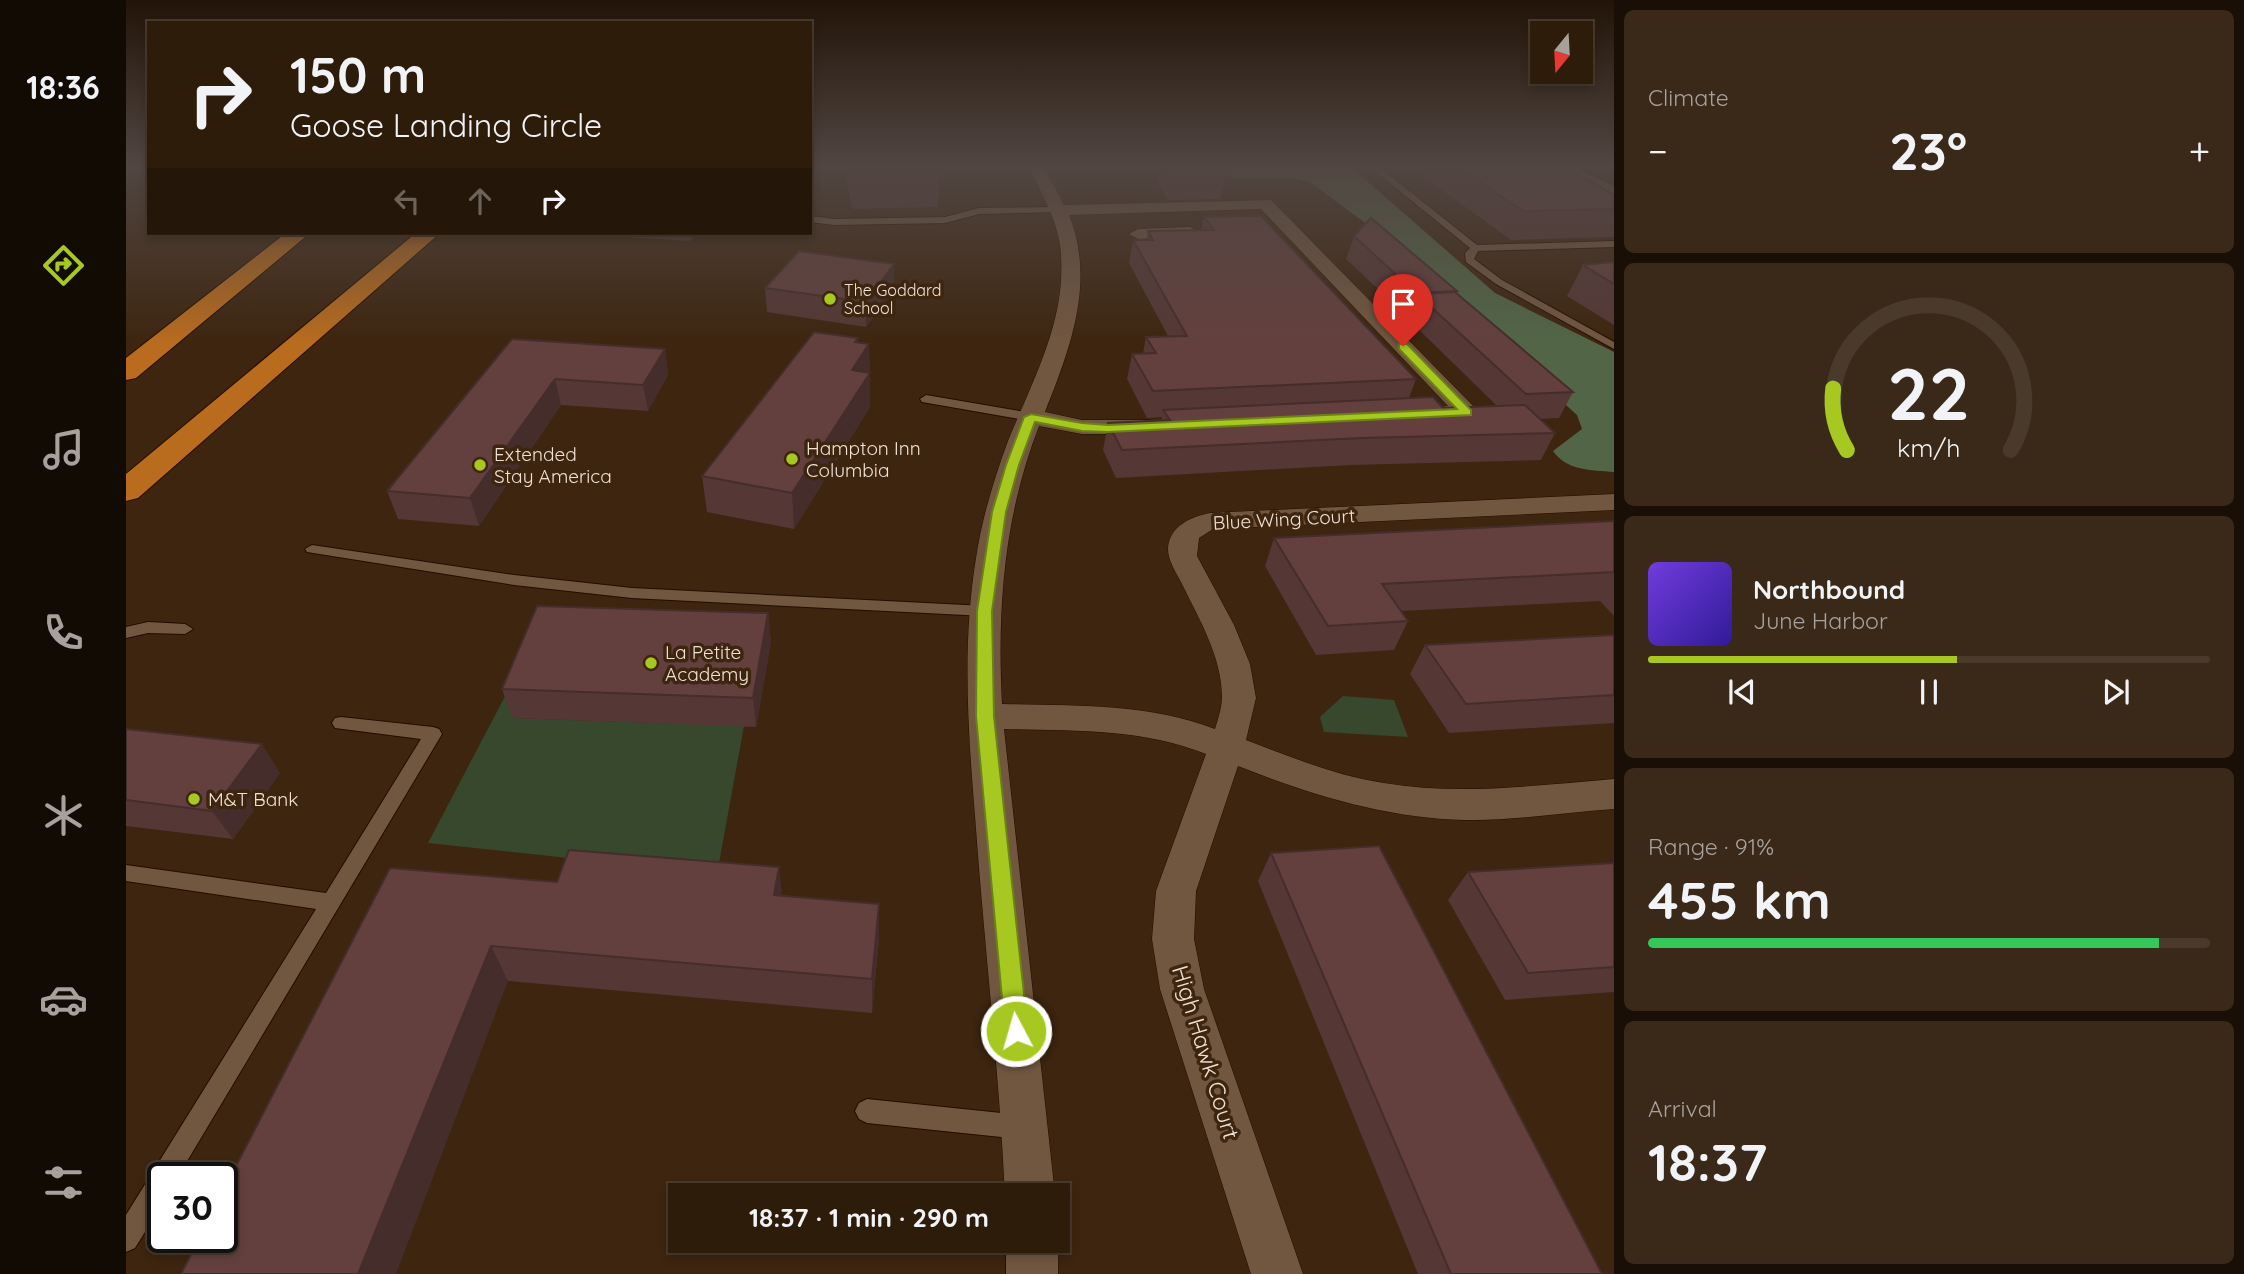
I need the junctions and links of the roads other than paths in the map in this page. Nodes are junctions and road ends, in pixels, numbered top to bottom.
1 (1064, 226) edge
2 (1287, 226) edge
3 (1448, 226) edge
4 (1289, 229) junction
5 (1262, 230) edge
6 (1206, 232) edge
7 (1138, 234) dead end
8 (286, 235) edge
9 (297, 235) edge
10 (427, 235) edge
11 (1614, 244) edge
12 (1475, 248) junction
13 (1614, 346) edge
14 (126, 347) edge
15 (126, 372) edge
16 (926, 399) dead end
17 (1414, 415) edge
18 (1031, 417) junction
19 (1174, 426) edge
20 (126, 491) edge
21 (1614, 502) edge
22 (313, 549) dead end
23 (985, 611) junction
24 (185, 629) dead end
25 (126, 632) edge
26 (985, 716) junction
27 (341, 723) dead end
28 (1225, 747) junction
29 (1614, 794) edge
30 (126, 873) edge
31 (330, 902) junction
32 (867, 1111) dead end
33 (1027, 1127) junction
34 (173, 1162) edge
35 (1029, 1183) edge
36 (147, 1204) edge
37 (126, 1239) edge
38 (1032, 1253) edge
39 (1032, 1274) edge
40 (1277, 1274) edge

1 - 18 street
2 - 4 street
3 - 12 lane
4 - 5 street
4 - 17 street
6 - 7 street
8 - 14 highway
9 - 15 highway
10 - 20 highway
11 - 12 lane
12 - 13 lane
16 - 18 lane
18 - 19 street
18 - 23 street
21 - 28 street, Blue Wing Court
22 - 23 lane
23 - 26 street
24 - 25 lane
26 - 28 street
26 - 33 street
27 - 31 lane
28 - 29 street
28 - 40 street, High Hawk Court
30 - 31 lane
31 - 34 lane
32 - 33 lane
33 - 35 street
36 - 37 lane
38 - 39 street

